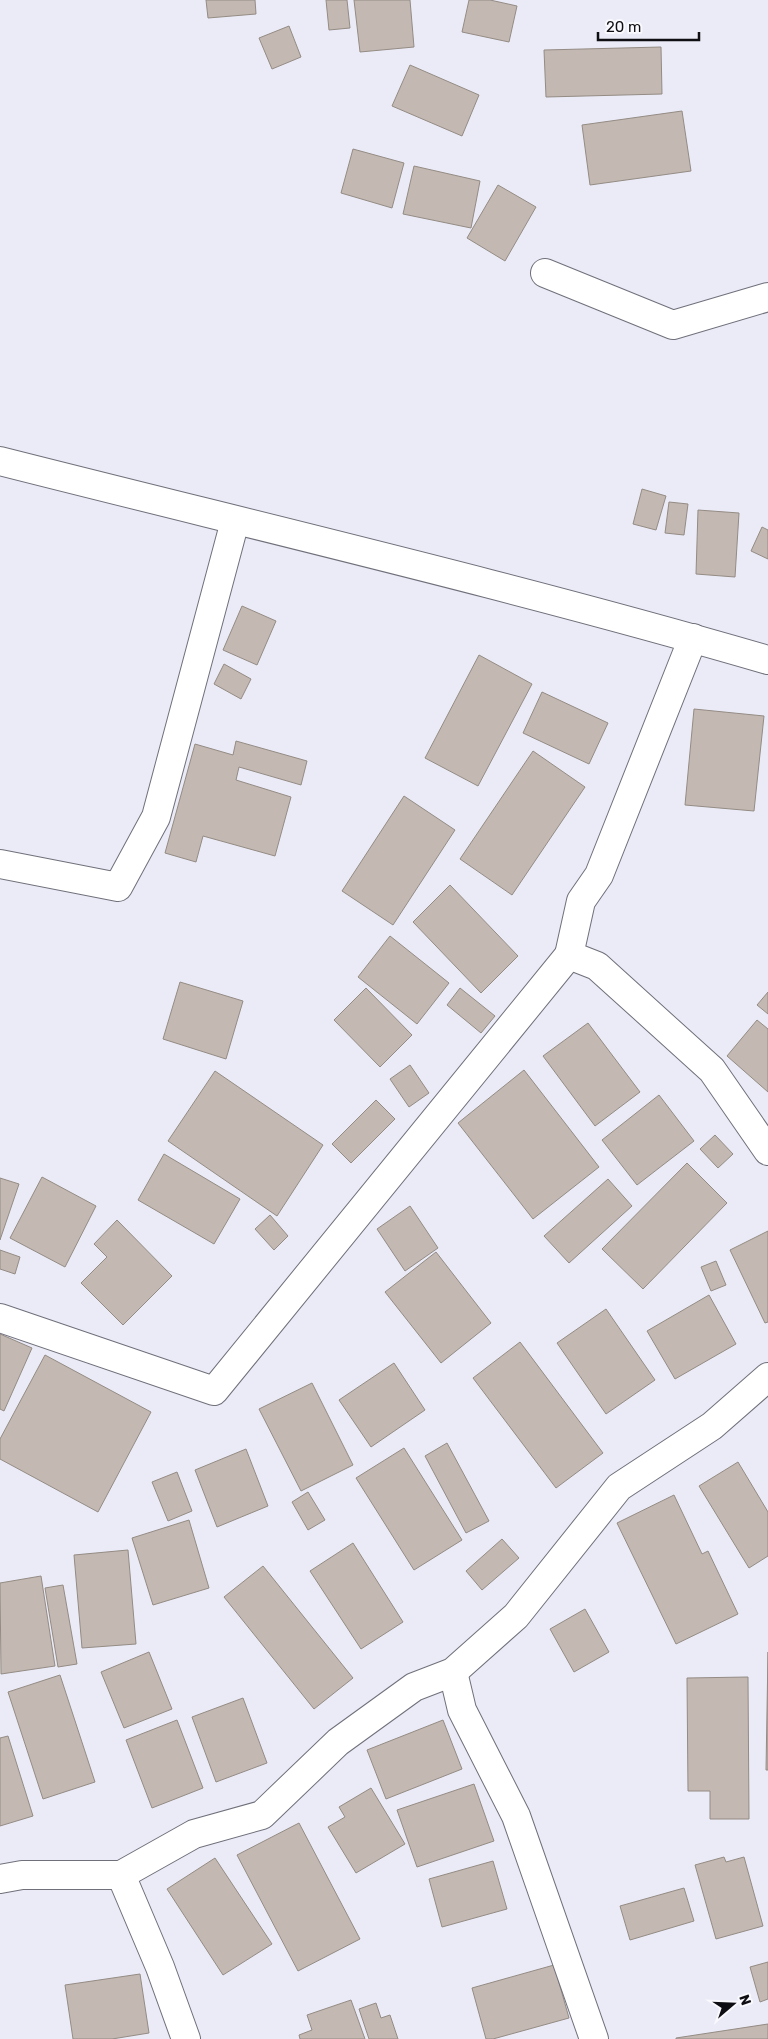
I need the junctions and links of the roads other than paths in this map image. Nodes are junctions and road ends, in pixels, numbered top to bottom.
1 (545, 273) dead end
2 (768, 297) edge
3 (0, 461) edge
4 (234, 521) junction
5 (693, 638) junction
6 (768, 660) edge
7 (0, 864) edge
8 (569, 955) junction
9 (768, 1151) edge
10 (0, 1318) edge
11 (768, 1377) edge
12 (453, 1672) junction
13 (121, 1875) junction
14 (0, 1879) edge
15 (186, 2039) edge
16 (594, 2039) edge

1 - 2 street
3 - 4 street
4 - 5 street
4 - 7 street
5 - 6 street
5 - 8 street
8 - 9 street
8 - 10 street
11 - 12 street
12 - 13 street
12 - 16 street
13 - 14 street
13 - 15 street

